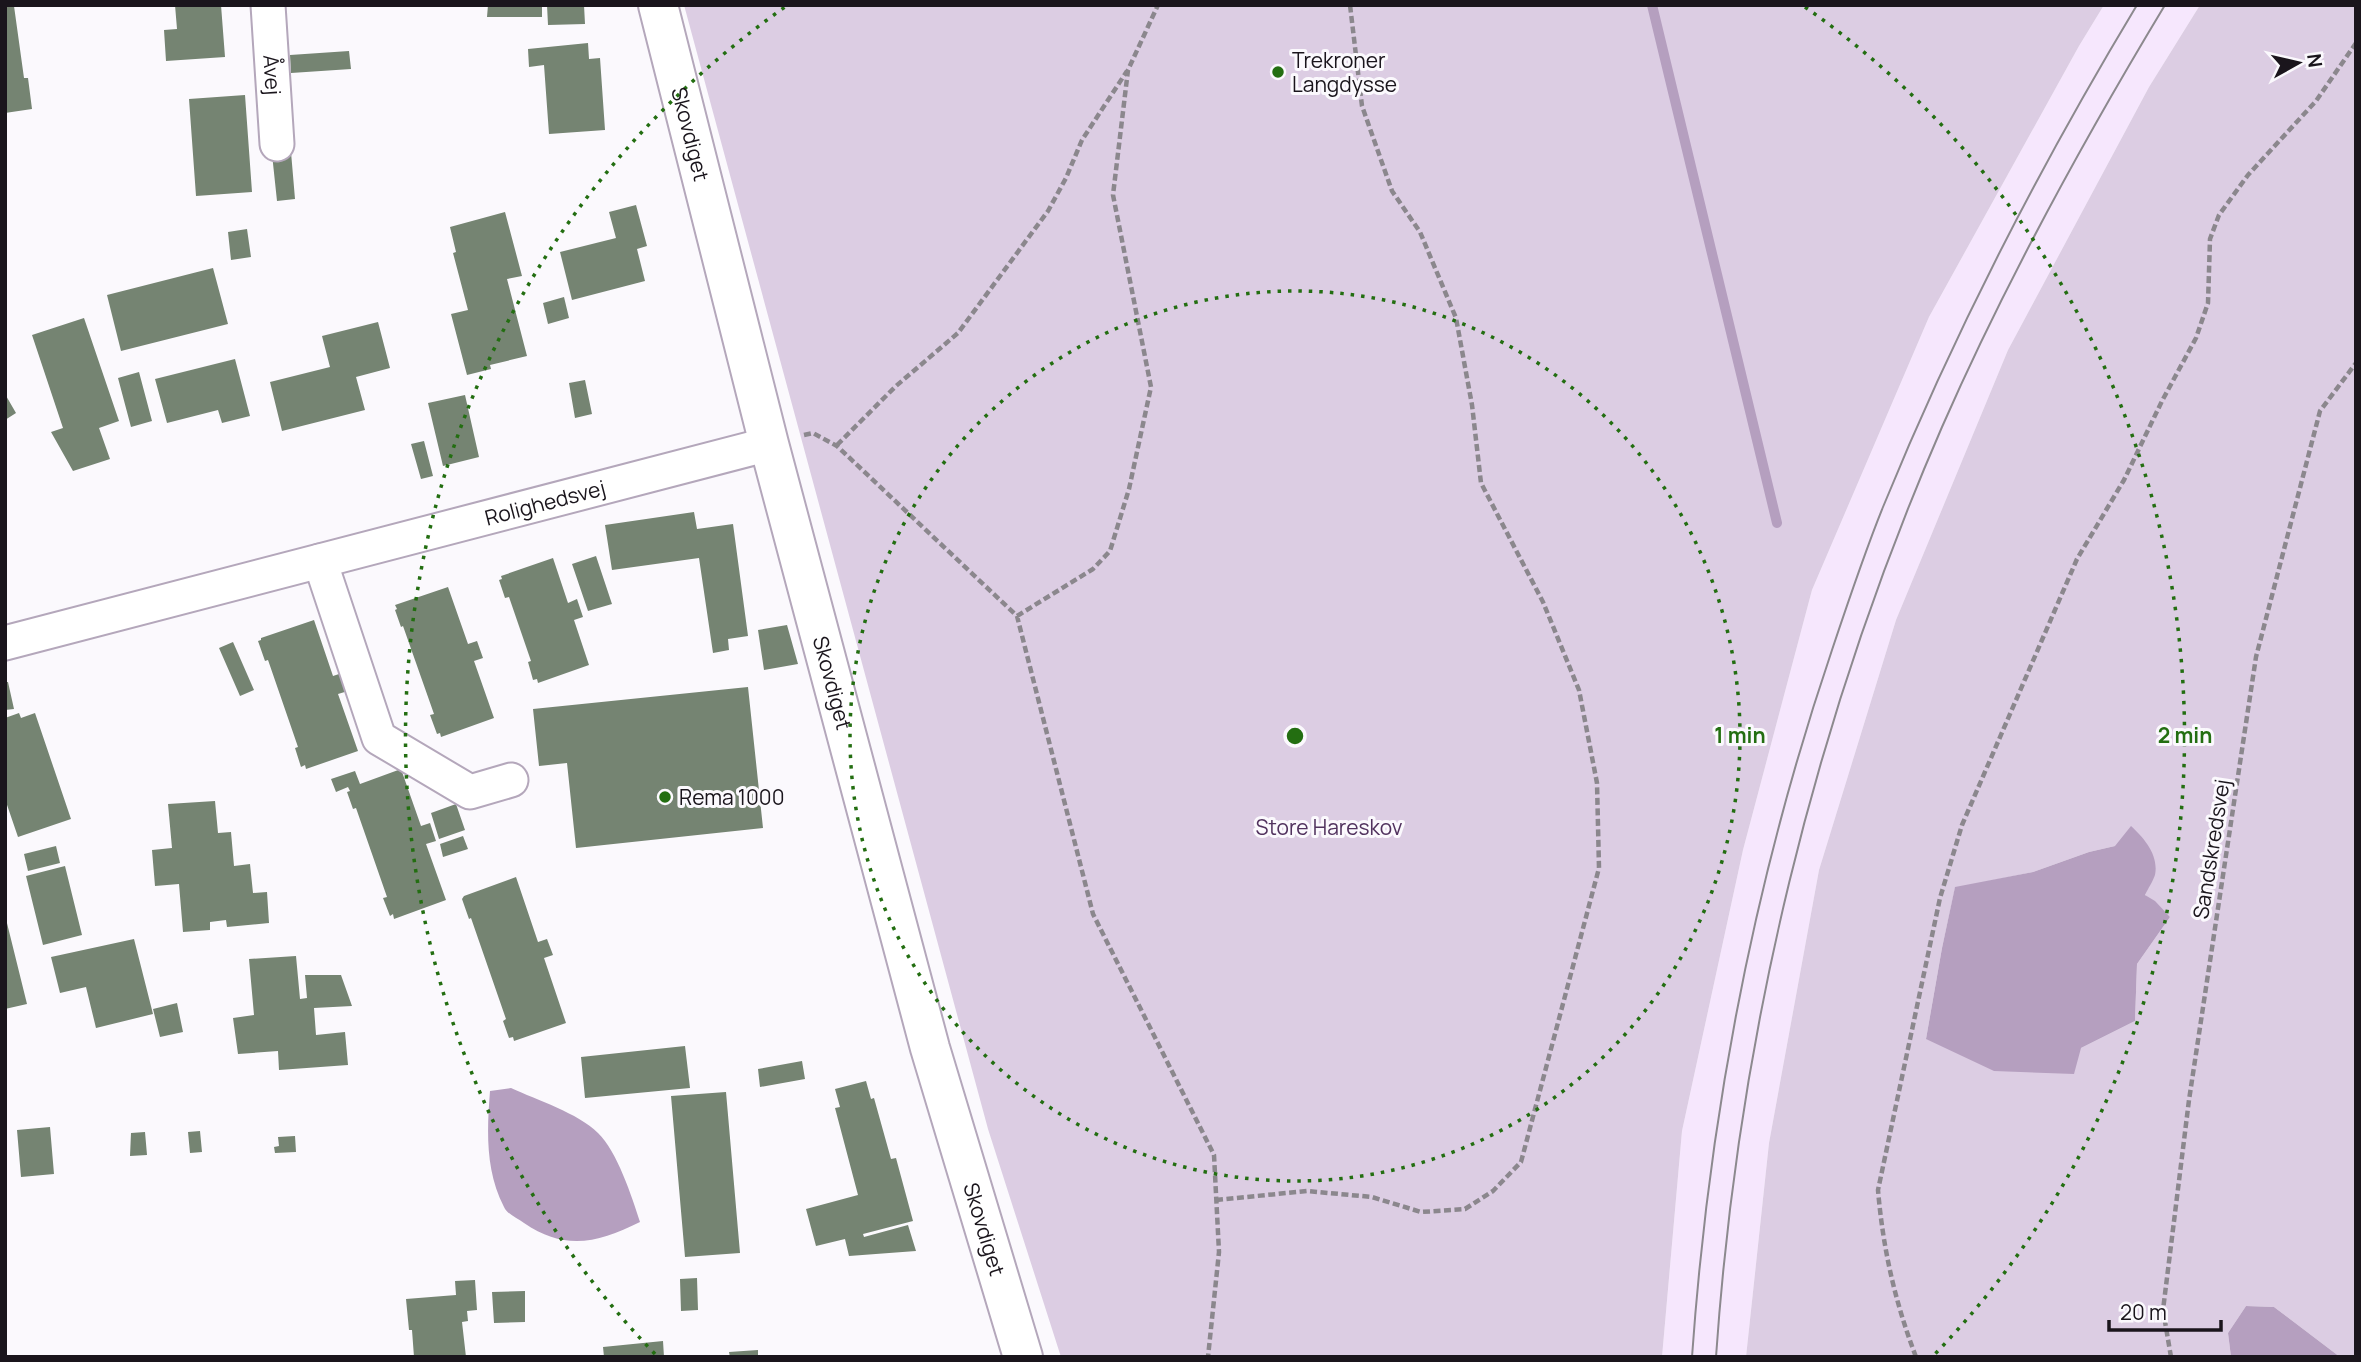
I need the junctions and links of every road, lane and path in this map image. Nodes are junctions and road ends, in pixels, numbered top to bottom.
1 (268, 5) edge
2 (658, 5) edge
3 (1158, 5) edge
4 (1350, 5) edge
5 (2356, 43) edge
6 (1128, 70) junction
7 (277, 144) dead end
8 (2356, 363) edge
9 (769, 444) junction
10 (837, 446) junction
11 (320, 561) junction
12 (1017, 616) junction
13 (5, 643) edge
14 (511, 780) dead end
15 (1216, 1200) junction
16 (1023, 1357) edge
17 (1208, 1357) edge
18 (1916, 1357) edge
19 (2171, 1357) edge

1 - 7 street, Åvej
2 - 9 street, Skovdiget
3 - 6 path
4 - 15 path
5 - 18 path
6 - 10 path
6 - 12 path
8 - 19 path, Sandskredsvej
9 - 10 path
9 - 11 street, Rolighedsvej
9 - 16 street, Skovdiget
10 - 12 path
11 - 13 street, Rolighedsvej
11 - 14 street
12 - 15 path
15 - 17 path

